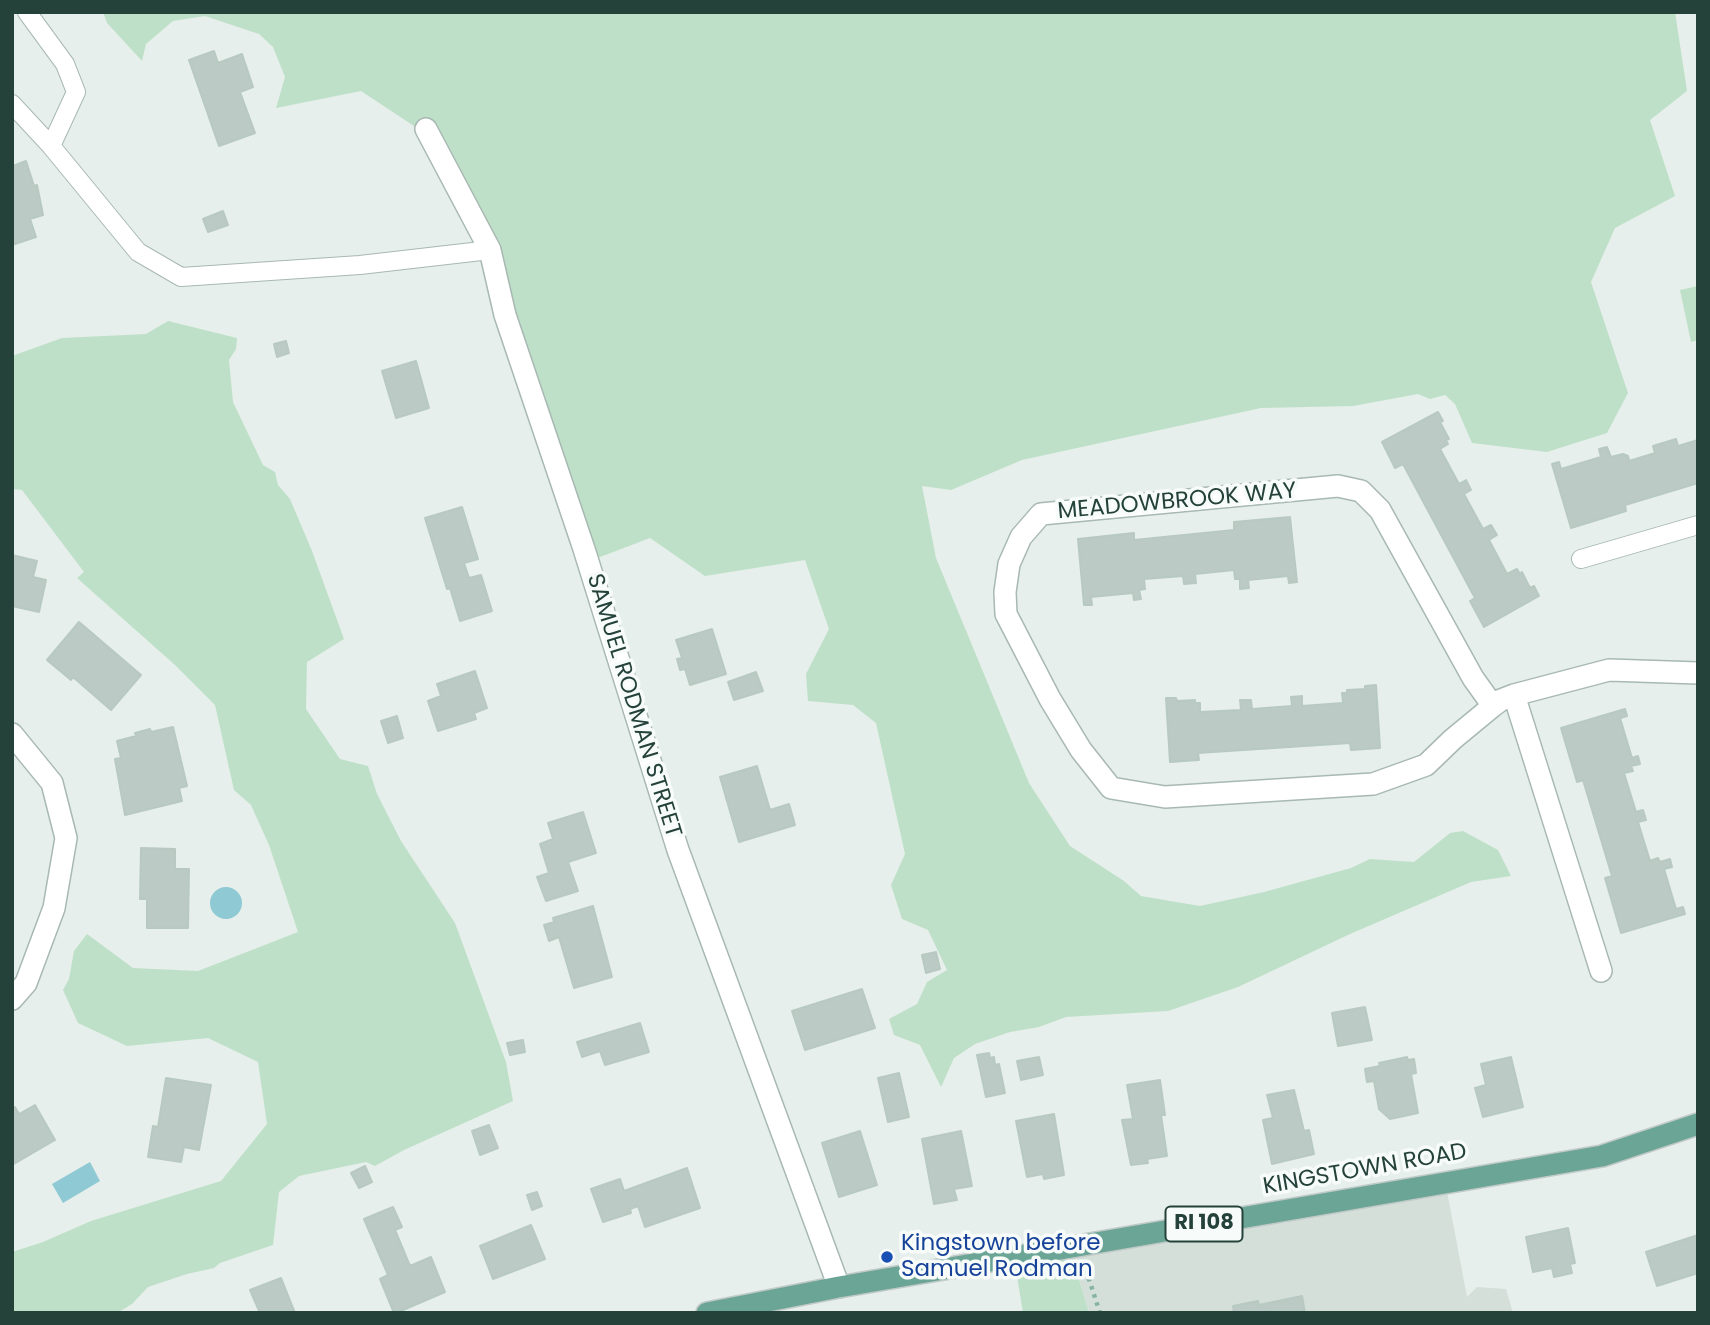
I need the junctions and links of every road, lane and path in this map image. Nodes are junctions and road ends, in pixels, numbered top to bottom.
1 (27, 12) edge
2 (12, 104) edge
3 (426, 129) dead end
4 (51, 146) junction
5 (490, 250) junction
6 (1698, 525) edge
7 (1581, 559) dead end
8 (1698, 673) edge
9 (1514, 695) junction
10 (1493, 706) junction
11 (12, 734) edge
12 (1601, 971) dead end
13 (12, 999) edge
14 (1698, 1124) edge
15 (1079, 1245) junction
16 (839, 1287) junction
17 (707, 1313) edge
18 (1100, 1313) edge

1 - 4 lane
2 - 4 lane
3 - 5 street, SAMUEL RODMAN STREET
4 - 5 lane
5 - 16 street, SAMUEL RODMAN STREET
6 - 7 lane
8 - 9 street, MEADOWBROOK WAY
9 - 10 street, MEADOWBROOK WAY
9 - 12 street
10 - 10 street, MEADOWBROOK WAY
11 - 13 street
14 - 15 main road, KINGSTOWN ROAD / RI 108
15 - 16 main road, KINGSTOWN ROAD / RI 108
15 - 18 path
16 - 17 main road, KINGSTOWN ROAD / RI 108

